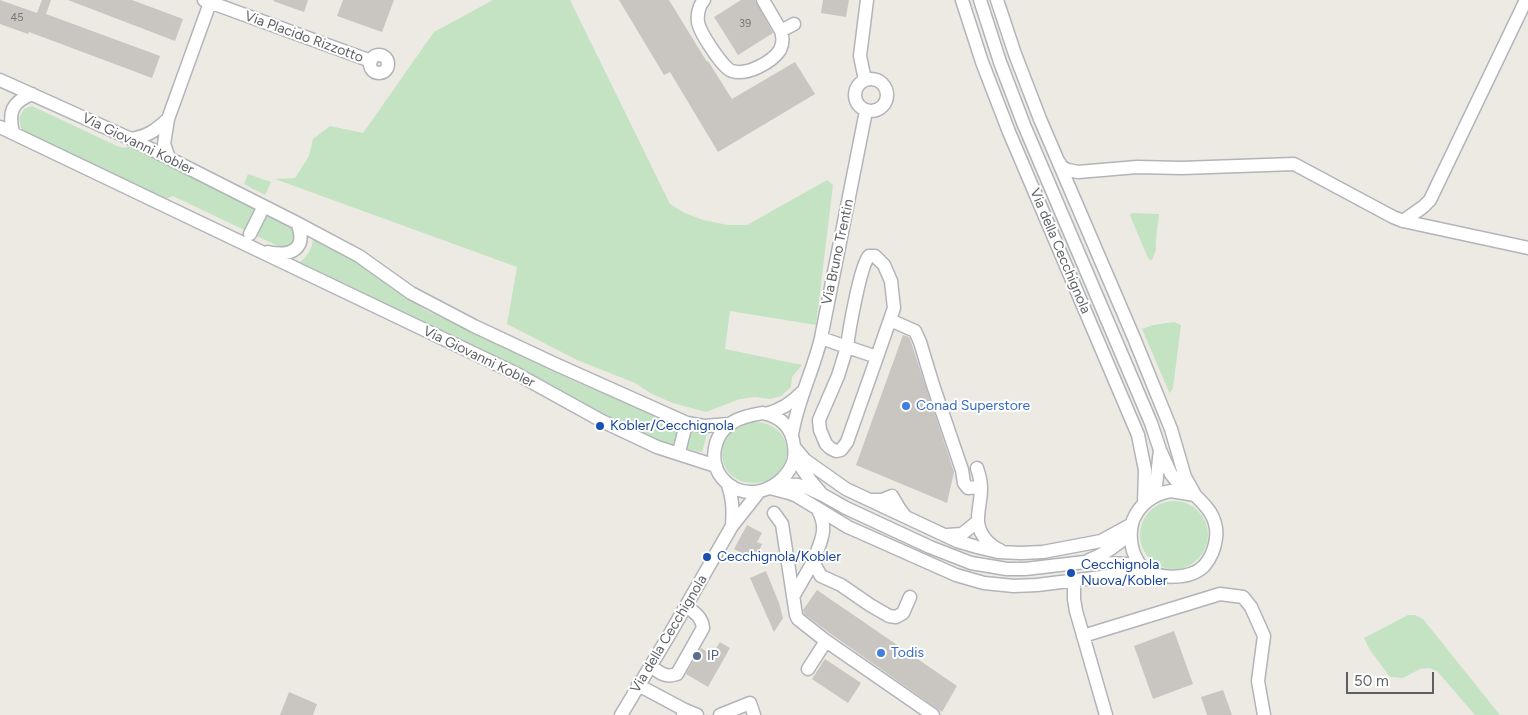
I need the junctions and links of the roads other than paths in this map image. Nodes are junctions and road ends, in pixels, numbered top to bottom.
1 (704, 0) edge
2 (763, 0) edge
3 (866, 0) edge
4 (962, 0) edge
5 (980, 0) edge
6 (997, 0) edge
7 (1526, 0) edge
8 (209, 1) edge
9 (794, 24) dead end
10 (781, 31) junction
11 (370, 60) dead end
12 (0, 80) edge
13 (865, 80) junction
14 (32, 94) junction
15 (866, 111) junction
16 (168, 119) junction
17 (0, 127) edge
18 (13, 133) junction
19 (131, 139) junction
20 (169, 158) junction
21 (1057, 159) junction
22 (1105, 170) junction
23 (1074, 199) junction
24 (261, 212) dead end
25 (1403, 221) junction
26 (297, 223) junction
27 (247, 239) junction
28 (1528, 248) edge
29 (890, 320) junction
30 (821, 338) junction
31 (847, 347) junction
32 (877, 357) junction
33 (802, 392) junction
34 (766, 414) junction
35 (729, 424) junction
36 (685, 428) dead end
37 (794, 447) junction
38 (680, 448) dead end
39 (1160, 450) junction
40 (716, 466) junction
41 (977, 468) dead end
42 (728, 485) junction
43 (768, 488) junction
44 (981, 488) junction
45 (1190, 494) junction
46 (823, 495) junction
47 (1147, 501) junction
48 (818, 510) junction
49 (774, 513) dead end
50 (977, 522) junction
51 (732, 526) junction
52 (848, 527) junction
53 (824, 528) junction
54 (1131, 529) junction
55 (943, 534) junction
56 (1010, 552) junction
57 (813, 562) junction
58 (1085, 562) junction
59 (1146, 569) junction
60 (1074, 581) junction
61 (794, 595) junction
62 (910, 597) dead end
63 (686, 606) junction
64 (1083, 636) junction
65 (826, 641) junction
66 (651, 666) junction
67 (808, 668) dead end
68 (638, 685) junction
69 (684, 712) edge
70 (621, 715) edge
71 (697, 715) edge
72 (720, 715) edge
73 (754, 715) edge
74 (933, 715) edge
75 (1106, 715) edge
76 (1264, 715) edge

1 - 10 street
2 - 10 street
3 - 13 street
4 - 47 street, Via della Cecchignola
5 - 39 street, Via della Cecchignola
6 - 21 street
7 - 25 street
8 - 11 street, Via Placido Rizzotto
8 - 16 street
9 - 10 street
12 - 14 street, Via Giovanni Kobler
13 - 15 street
13 - 15 street
14 - 18 street
14 - 19 street, Via Giovanni Kobler
15 - 30 street, Via Bruno Trentin
16 - 19 street
16 - 20 street
17 - 18 street, Via Giovanni Kobler
18 - 27 street, Via Giovanni Kobler
19 - 20 street, Via Giovanni Kobler
20 - 26 street, Via Giovanni Kobler
21 - 22 street
21 - 23 street
22 - 23 street
22 - 25 street
23 - 45 street
24 - 27 street
25 - 28 street
26 - 27 street, Via Giovanni Kobler
26 - 35 street, Via Giovanni Kobler
27 - 40 street, Via Giovanni Kobler
29 - 31 street
29 - 32 street
29 - 44 street
30 - 31 street
30 - 33 street, Via Bruno Trentin
31 - 32 street
31 - 32 street
33 - 34 street, Via Bruno Trentin
33 - 37 street, Via Bruno Trentin
34 - 35 street
34 - 37 street
35 - 40 street
36 - 38 street
37 - 43 street
37 - 46 street
37 - 55 street
39 - 45 street, Via della Cecchignola
39 - 47 street, Via della Cecchignola
40 - 42 street
41 - 44 street
42 - 43 street
42 - 51 street, Via della Cecchignola
43 - 46 street
43 - 48 street
43 - 51 street, Via della Cecchignola
44 - 50 street
45 - 47 street
45 - 59 street
46 - 58 street
47 - 54 street
48 - 52 street
48 - 53 street
49 - 61 street
50 - 55 street
50 - 56 street
51 - 63 street, Via della Cecchignola
52 - 53 street
52 - 60 street
53 - 57 street
54 - 56 street
54 - 58 street
54 - 59 street
55 - 56 street
57 - 61 street
57 - 62 street
58 - 59 street
59 - 60 street
60 - 64 street
61 - 65 street
63 - 66 street, Via della Cecchignola
63 - 66 street
64 - 75 street
64 - 76 street
65 - 67 street
65 - 74 street
66 - 68 street, Via della Cecchignola
68 - 69 street
68 - 70 street, Via della Cecchignola
69 - 71 street
72 - 73 street

